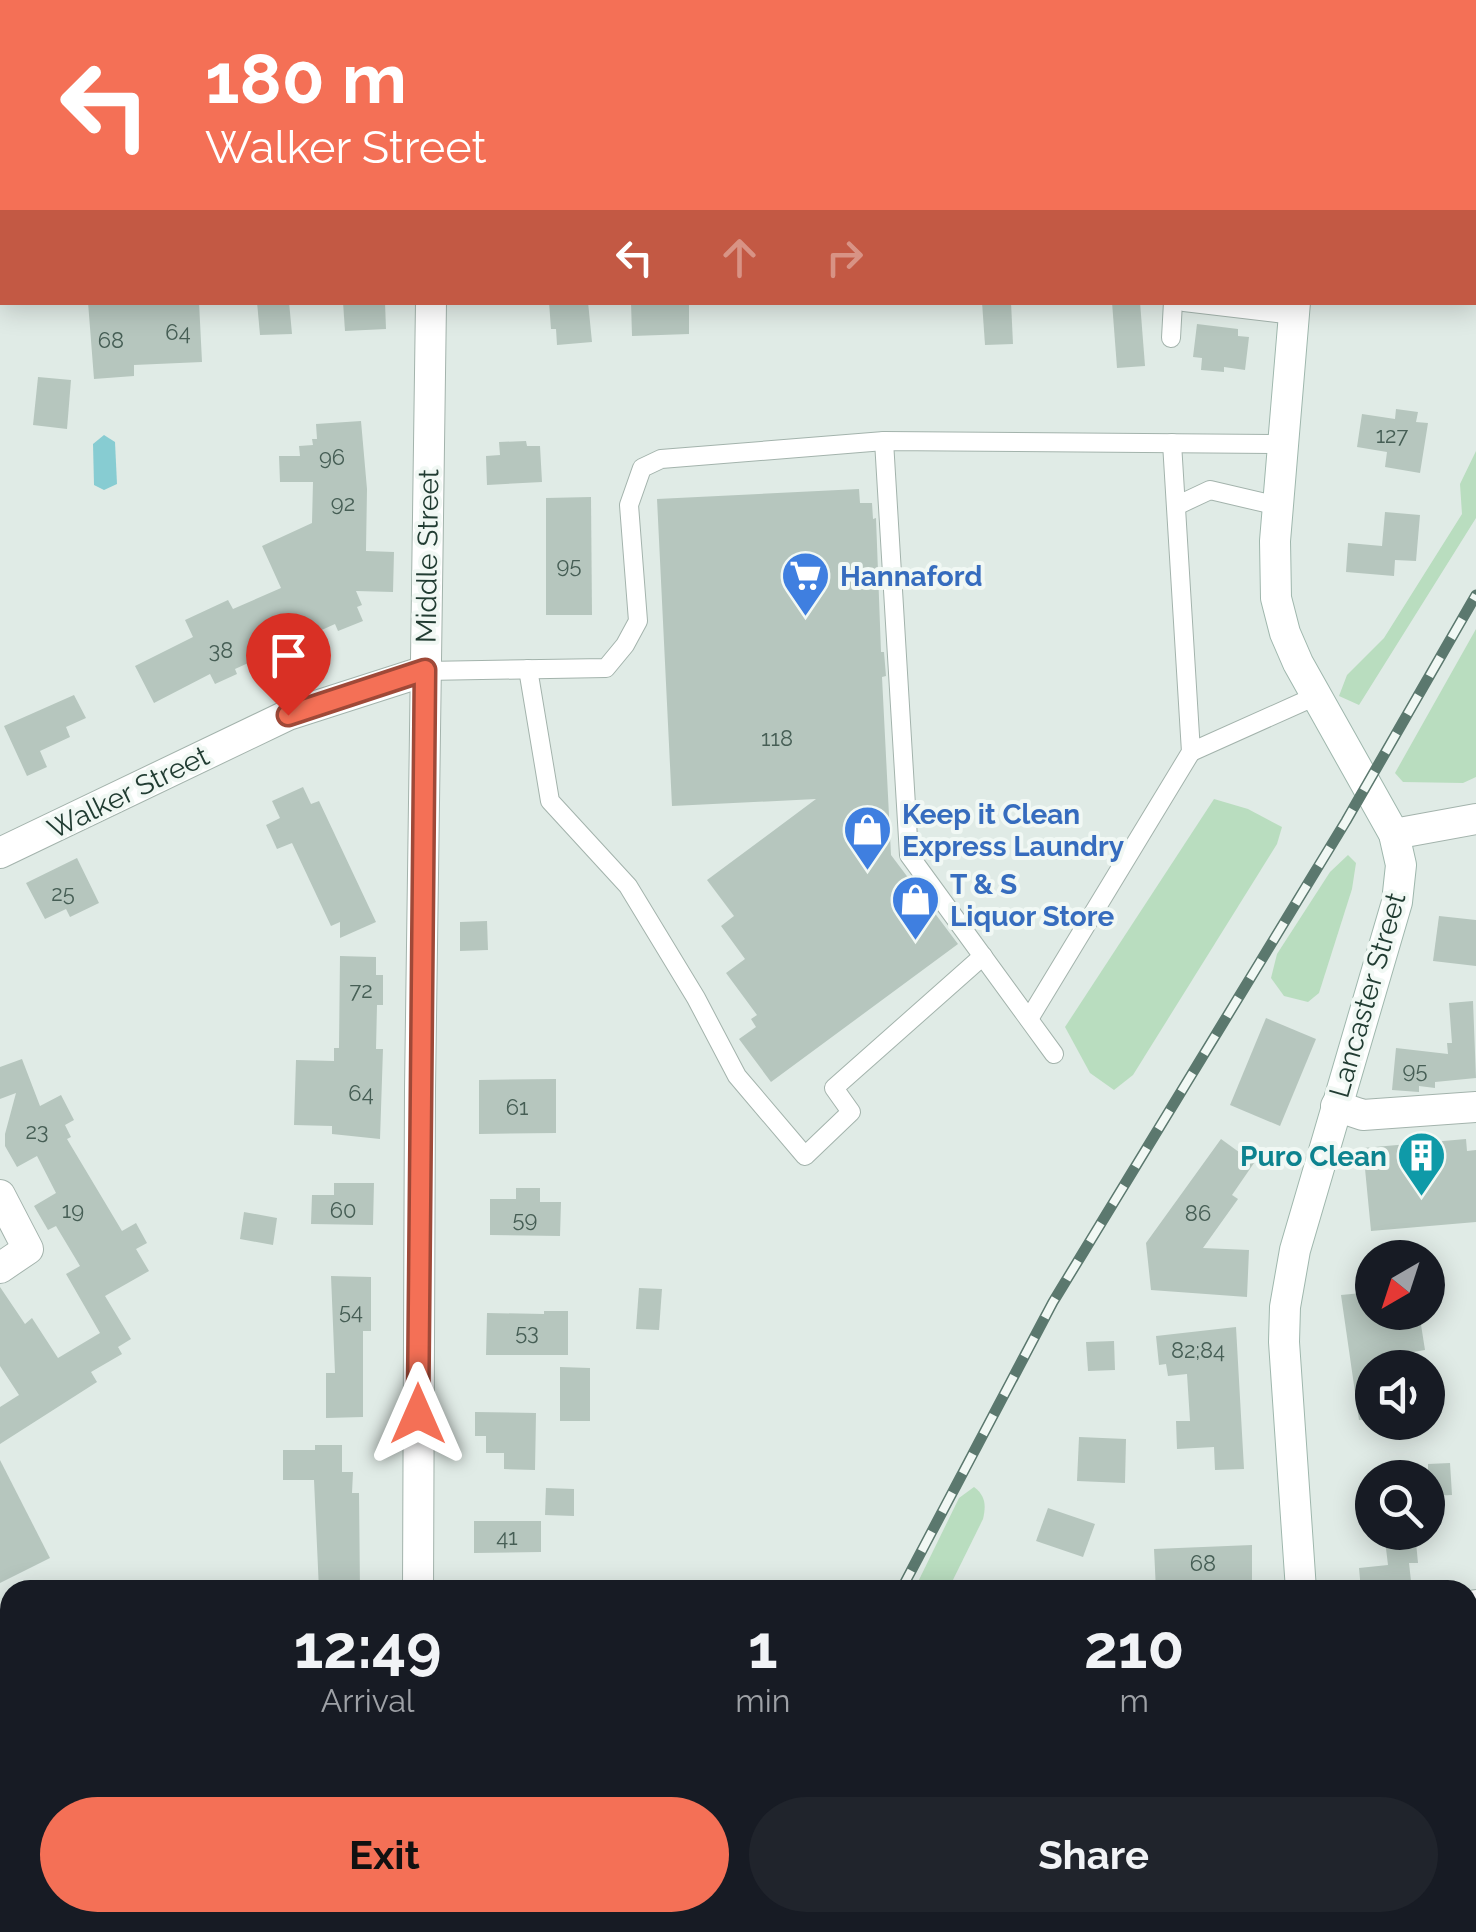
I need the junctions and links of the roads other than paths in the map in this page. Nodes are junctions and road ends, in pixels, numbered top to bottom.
1 (431, 305) edge
2 (1173, 305) edge
3 (1239, 305) edge
4 (1294, 308) edge
5 (1171, 338) dead end
6 (884, 441) junction
7 (1172, 443) junction
8 (1282, 444) junction
9 (1176, 506) junction
10 (1278, 506) junction
11 (528, 669) junction
12 (425, 670) junction
13 (1316, 696) junction
14 (1191, 752) junction
15 (1476, 819) edge
16 (1394, 834) junction
17 (0, 852) edge
18 (983, 956) junction
19 (1029, 1019) junction
20 (1054, 1054) dead end
21 (1336, 1106) junction
22 (1476, 1107) edge
23 (0, 1195) edge
24 (0, 1268) edge
25 (418, 1580) edge
26 (1300, 1580) edge

1 - 12 street, Middle Street
2 - 5 lane
3 - 4 lane
4 - 8 street, Lancaster Street
6 - 7 lane
6 - 11 lane
6 - 18 lane
7 - 8 lane
7 - 9 lane
8 - 10 street, Lancaster Street
9 - 10 lane
9 - 14 lane
10 - 13 street, Lancaster Street
11 - 12 lane
11 - 18 lane
12 - 17 street, Walker Street
12 - 25 street, Middle Street
13 - 14 lane
13 - 16 street, Lancaster Street
14 - 19 lane
15 - 16 street
16 - 21 street, Lancaster Street
18 - 19 lane
19 - 20 lane
21 - 22 street
21 - 26 street, Lancaster Street
23 - 24 street

